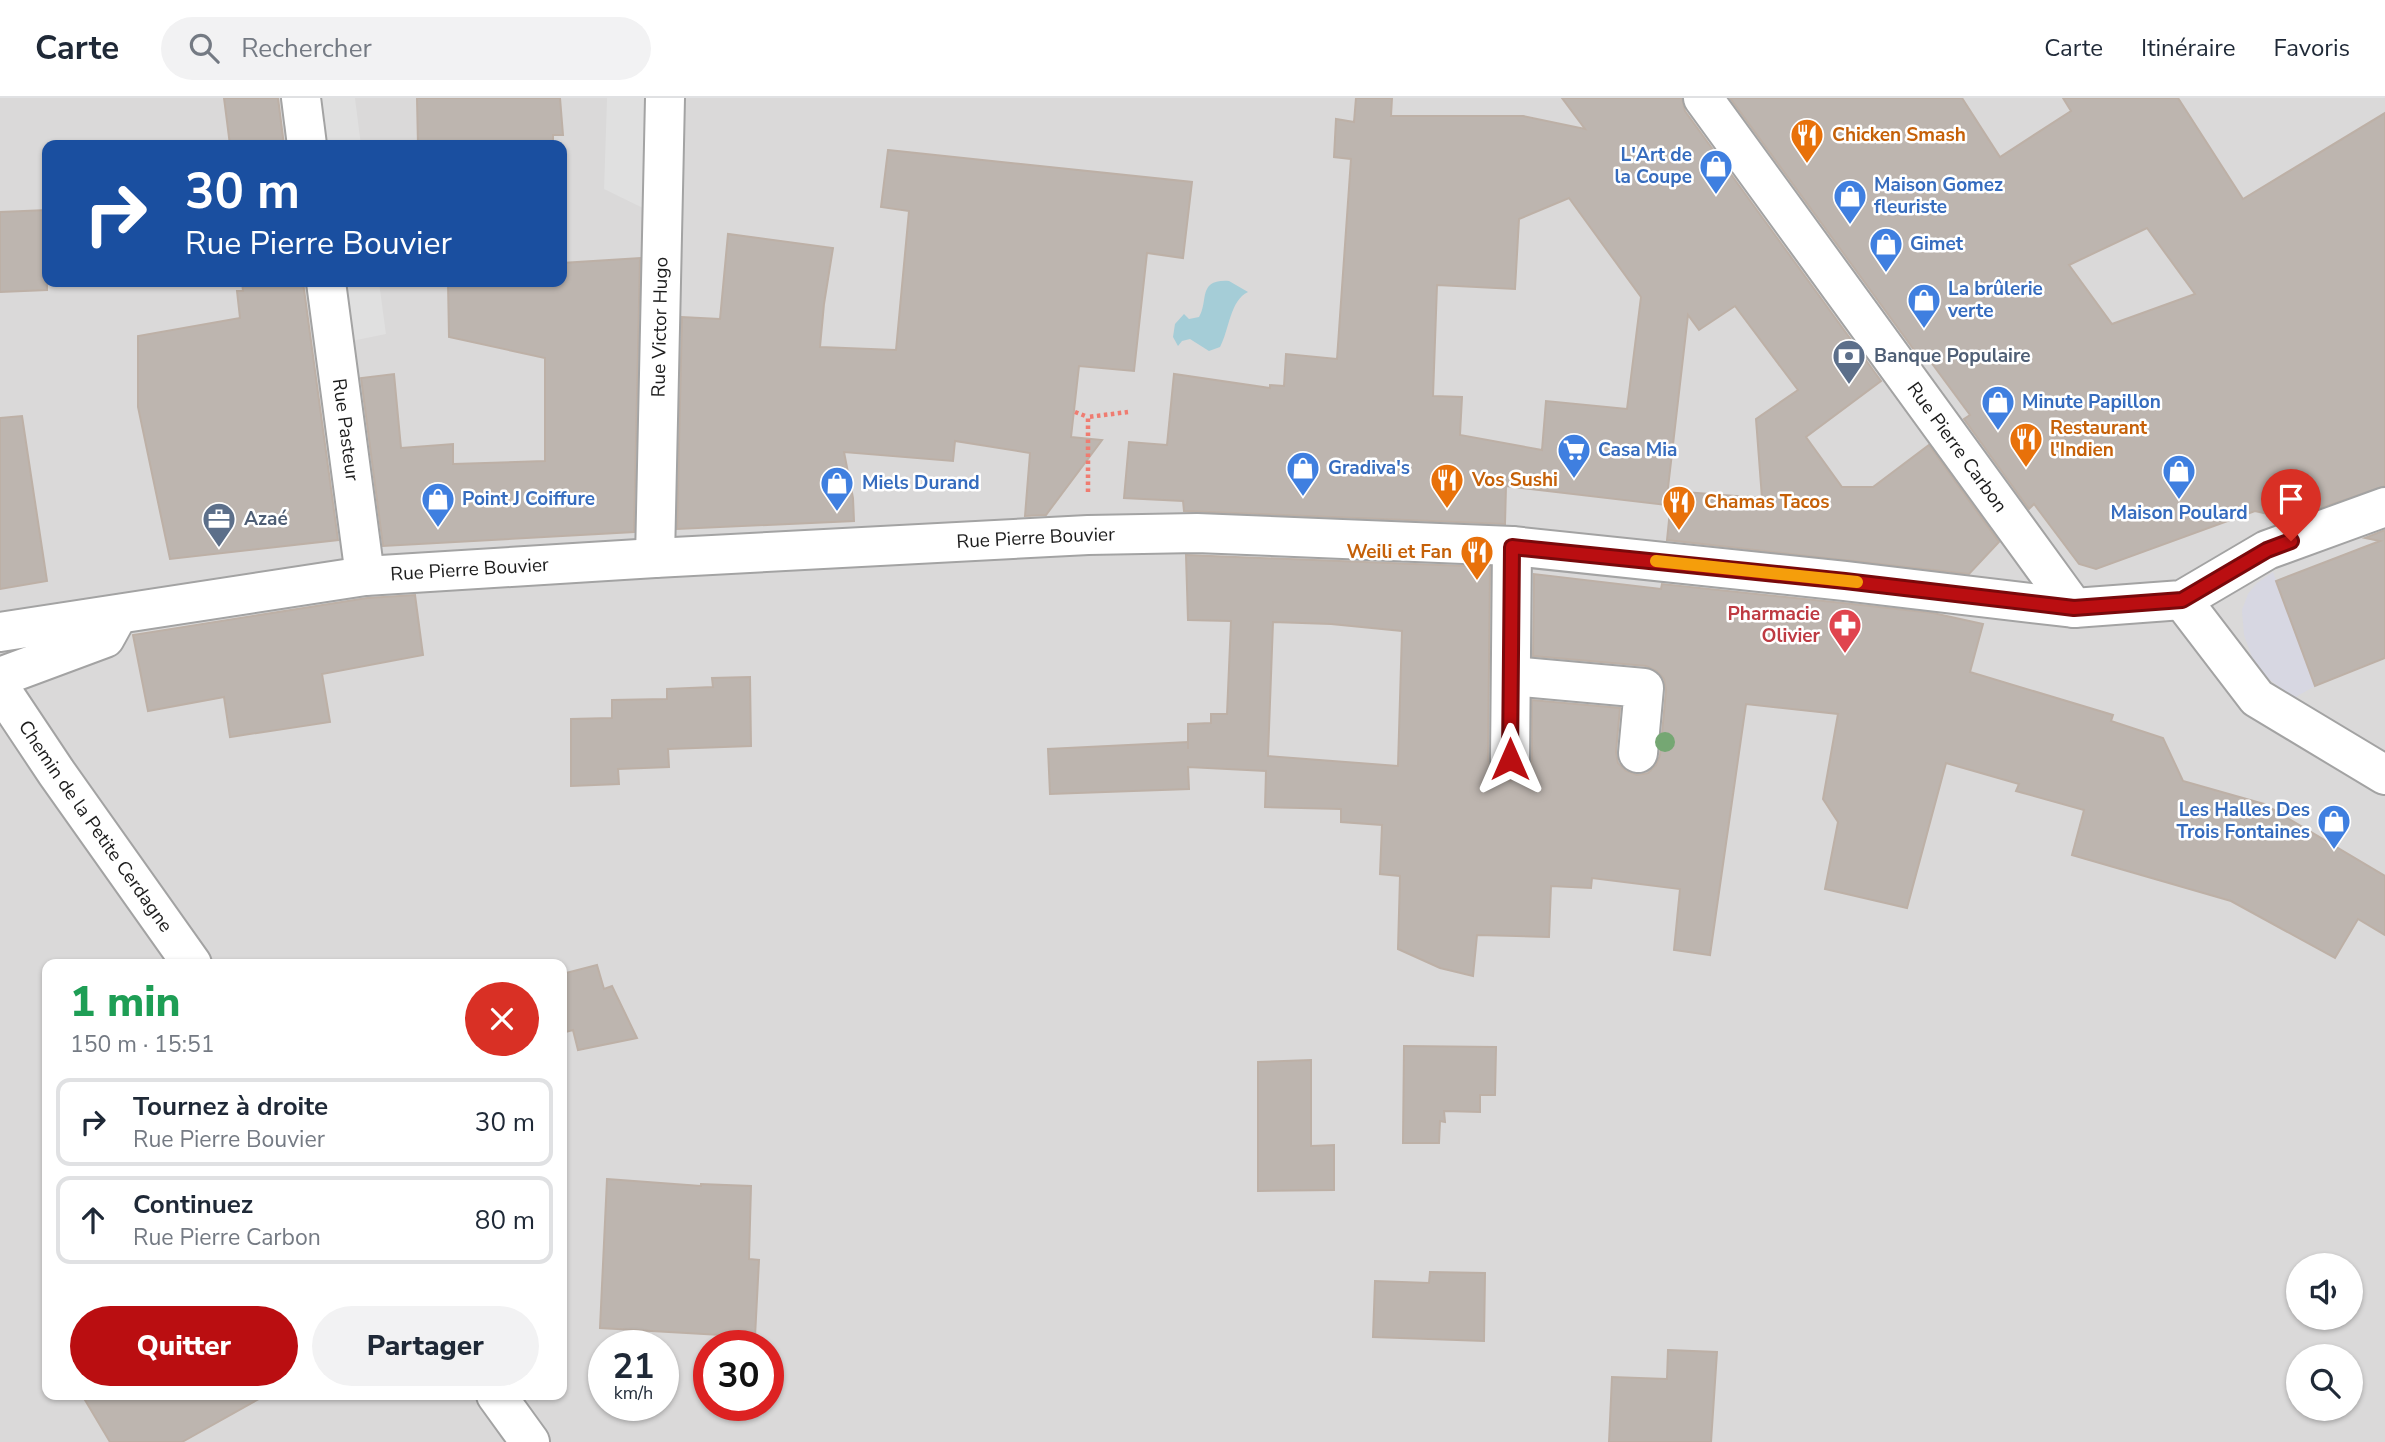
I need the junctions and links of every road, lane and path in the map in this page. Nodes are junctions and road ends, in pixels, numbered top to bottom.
1 (301, 98) edge
2 (665, 98) edge
3 (1703, 98) edge
4 (306, 140) edge
5 (327, 287) edge
6 (1075, 412) dead end
7 (1128, 412) dead end
8 (1088, 417) junction
9 (2385, 507) edge
10 (1088, 535) junction
11 (1512, 547) junction
12 (655, 558) junction
13 (365, 576) junction
14 (2182, 600) junction
15 (2074, 608) junction
16 (118, 614) junction
17 (0, 632) edge
18 (1511, 676) junction
19 (0, 677) edge
20 (0, 688) edge
21 (1638, 753) dead end
22 (1510, 759) dead end
23 (2385, 775) edge
24 (188, 959) edge
25 (500, 1400) edge
26 (530, 1442) edge

1 - 4 street
2 - 12 street, Rue Victor Hugo
3 - 15 street, Rue Pierre Carbon
5 - 13 street, Rue Pasteur
6 - 8 path
7 - 8 path
8 - 10 path
9 - 14 street
10 - 11 street, Rue Pierre Bouvier
10 - 12 street, Rue Pierre Bouvier
11 - 15 street, Rue Pierre Bouvier
11 - 18 street
12 - 13 street, Rue Pierre Bouvier
13 - 16 street, Rue Pierre Bouvier
14 - 15 street
14 - 23 street
16 - 17 street, Rue Pierre Bouvier
16 - 19 street
18 - 21 street
18 - 22 street
20 - 24 street, Chemin de la Petite Cerdagne
25 - 26 street

